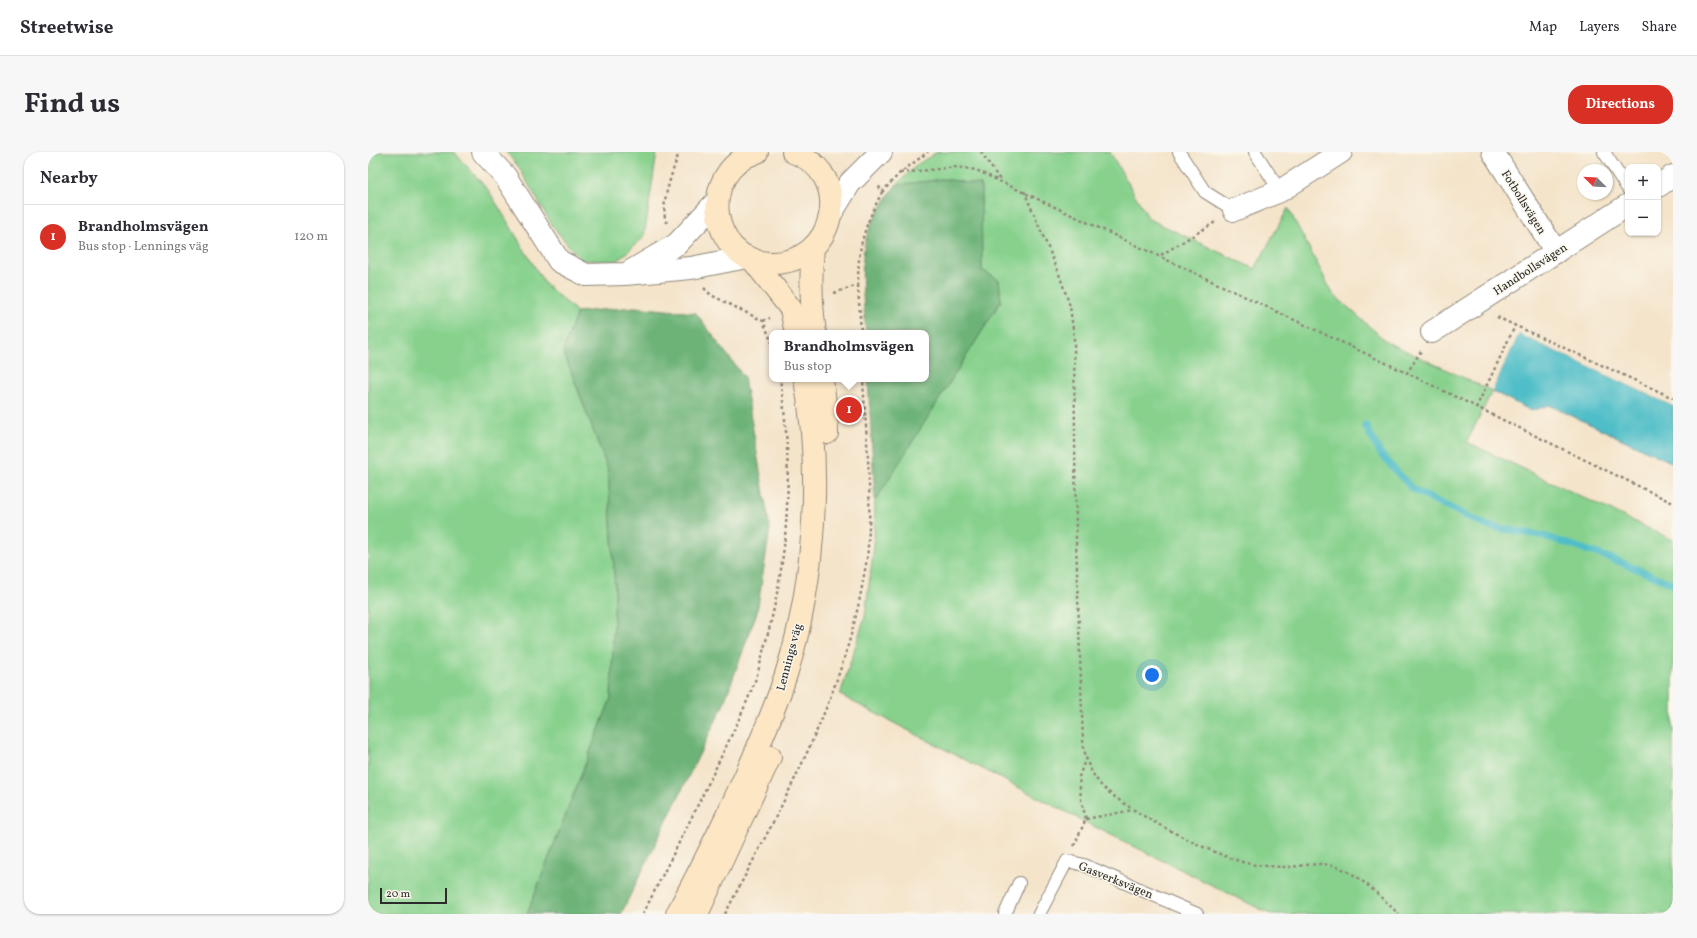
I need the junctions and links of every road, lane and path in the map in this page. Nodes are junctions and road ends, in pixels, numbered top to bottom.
1 (483, 152) edge
2 (722, 152) edge
3 (757, 152) edge
4 (799, 152) edge
5 (928, 152) edge
6 (981, 152) edge
7 (1179, 152) edge
8 (1255, 152) edge
9 (1341, 152) edge
10 (1493, 152) edge
11 (1604, 152) edge
12 (874, 159) edge
13 (900, 173) junction
14 (726, 175) junction
15 (1673, 176) edge
16 (1000, 180) junction
17 (1661, 184) edge
18 (1625, 185) edge
19 (1024, 191) junction
20 (1280, 191) junction
21 (882, 192) junction
22 (717, 201) junction
23 (1625, 207) edge
24 (1234, 210) junction
25 (832, 212) junction
26 (814, 248) junction
27 (1556, 252) junction
28 (1160, 255) junction
29 (749, 258) junction
30 (625, 274) junction
31 (858, 285) junction
32 (801, 304) junction
33 (1473, 305) junction
34 (1515, 326) junction
35 (797, 330) edge
36 (814, 330) edge
37 (860, 330) edge
38 (1432, 332) joint
39 (769, 335) edge
40 (1407, 373) junction
41 (780, 382) edge
42 (806, 382) edge
43 (822, 382) edge
44 (863, 382) edge
45 (1673, 398) edge
46 (1476, 408) junction
47 (1673, 503) edge
48 (1085, 759) junction
49 (1134, 810) junction
50 (1086, 819) junction
51 (1067, 861) junction
52 (1019, 883) dead end
53 (643, 914) edge
54 (677, 914) edge
55 (697, 914) edge
56 (725, 914) edge
57 (1005, 914) edge
58 (1039, 914) edge
59 (1197, 914) edge
60 (1399, 914) edge

1 - 30 street
2 - 14 main road
3 - 14 main road
4 - 25 main road
5 - 13 path
6 - 16 path
7 - 24 lane
8 - 20 lane
9 - 20 street
10 - 27 street, Fotbollsvägen
11 - 18 lane
12 - 21 path
12 - 25 street
13 - 16 path
13 - 21 path
14 - 22 main road
15 - 17 street
16 - 19 path
19 - 28 path
19 - 48 path
20 - 24 street
21 - 31 path
22 - 29 main road
22 - 30 street
23 - 27 street, Handbollsvägen
24 - 28 path
25 - 26 main road
26 - 29 main road
26 - 32 main road
27 - 33 street, Handbollsvägen
28 - 40 path
29 - 30 street
29 - 32 main road
31 - 32 path
31 - 37 path
32 - 35 main road
32 - 36 main road
32 - 39 path
33 - 34 path
33 - 38 street, Handbollsvägen
34 - 45 path
34 - 46 path
38 - 40 path
40 - 46 path
41 - 53 path
42 - 54 main road, Lennings väg
43 - 55 main road, Lennings väg
44 - 56 path
46 - 47 path
48 - 49 path
48 - 50 path
49 - 50 path
49 - 60 path
50 - 51 path
51 - 58 lane, Gasverksvägen
51 - 59 lane, Gasverksvägen
52 - 57 lane

